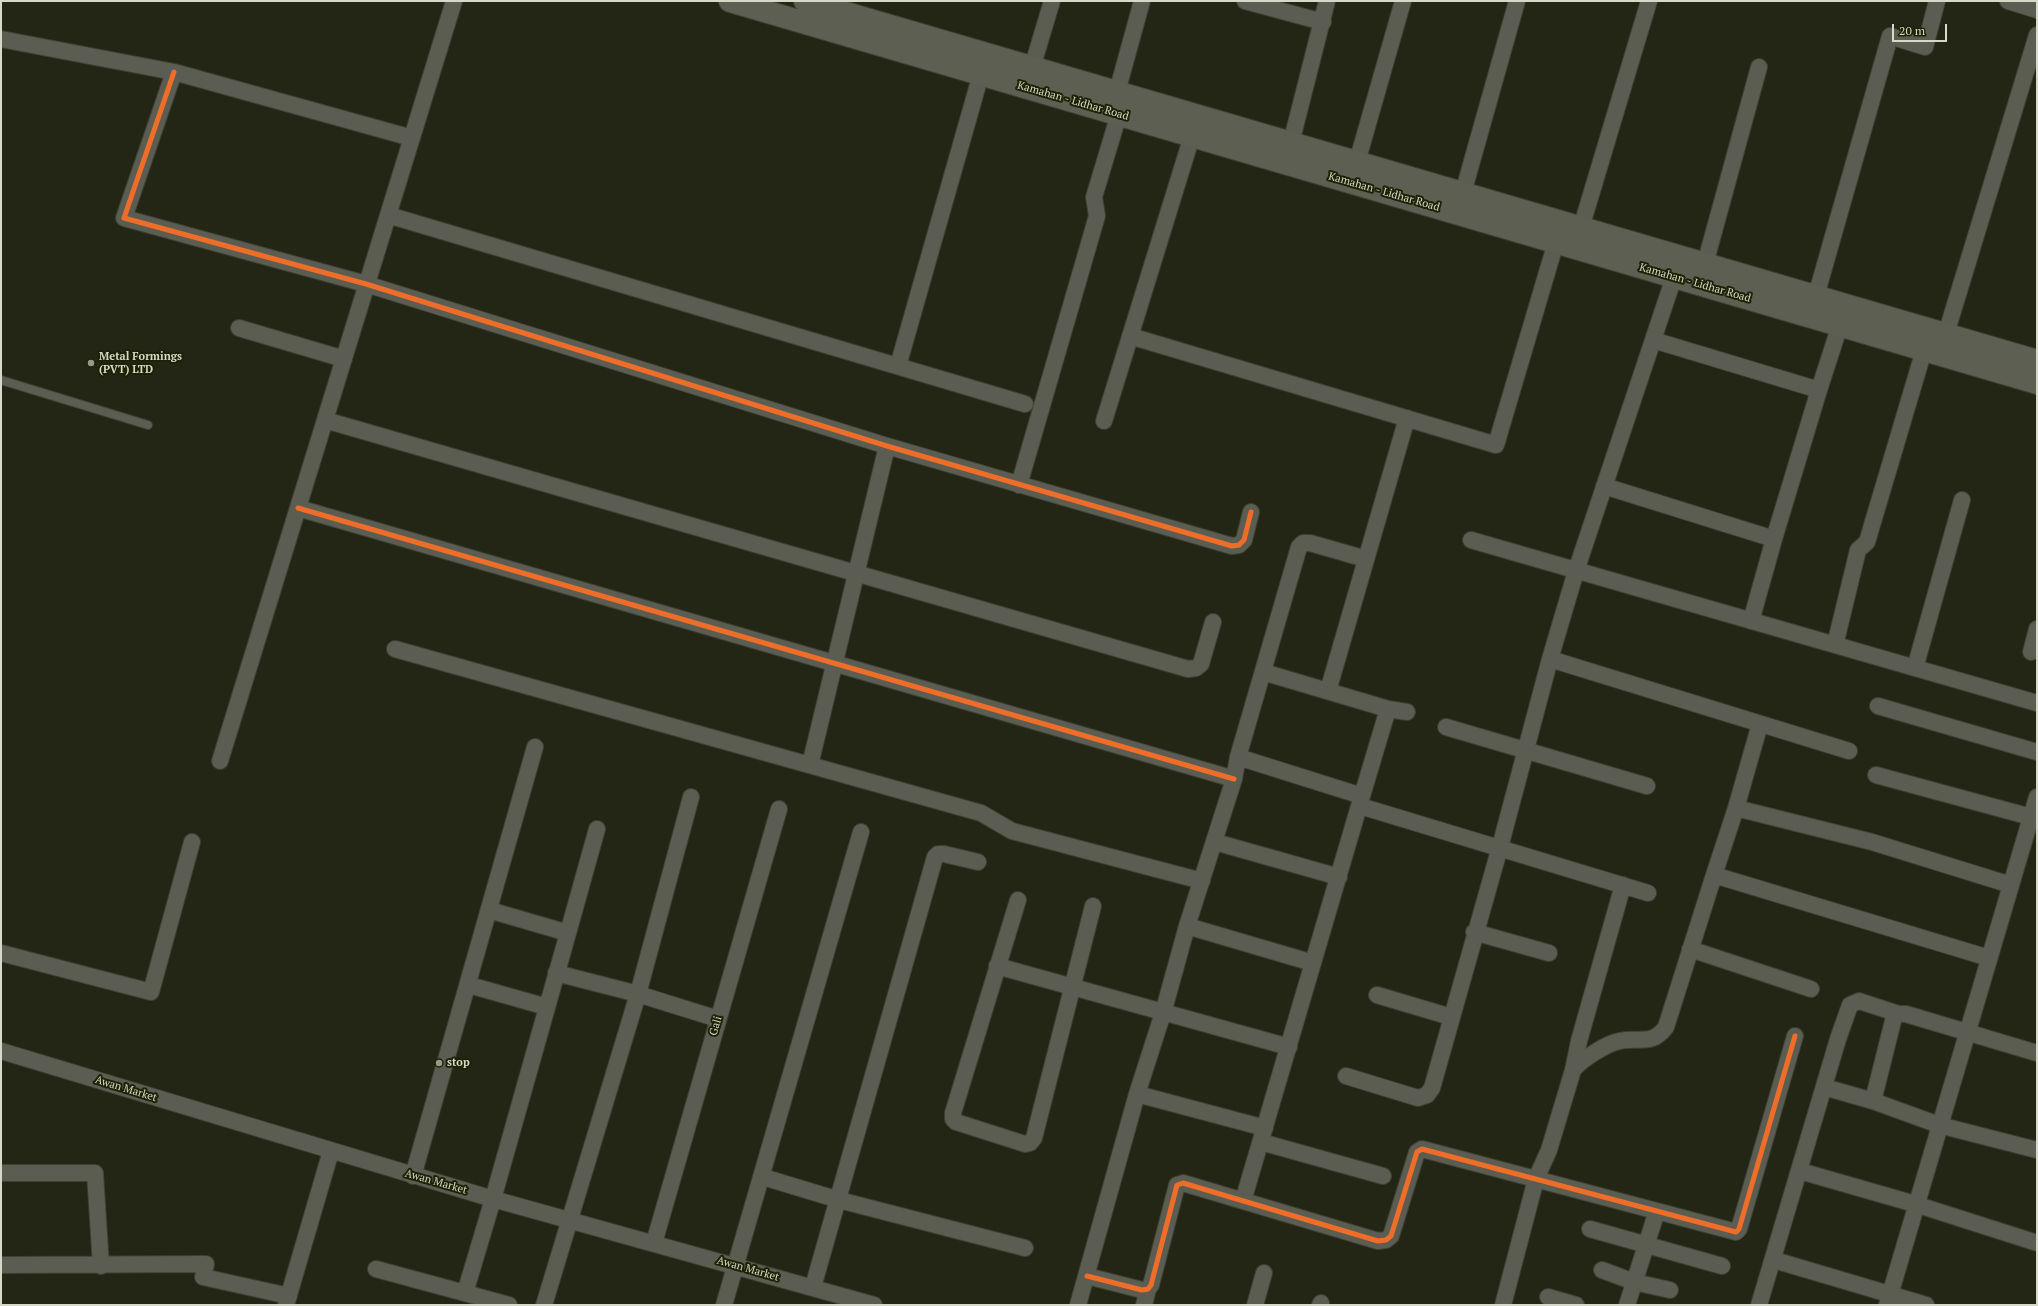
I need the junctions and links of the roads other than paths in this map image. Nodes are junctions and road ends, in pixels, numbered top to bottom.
1 (454, 1) edge
2 (730, 1) edge
3 (805, 1) edge
4 (1052, 1) edge
5 (1142, 1) edge
6 (1245, 1) edge
7 (1327, 1) edge
8 (1403, 1) edge
9 (1517, 1) edge
10 (1649, 1) edge
11 (1937, 1) edge
12 (2008, 1) edge
13 (2037, 10) edge
14 (1323, 22) junction
15 (2037, 35) edge
16 (1, 39) edge
17 (1759, 67) dead end
18 (1032, 68) junction
19 (174, 72) junction
20 (981, 74) junction
21 (1117, 92) junction
22 (1119, 114) junction
23 (1192, 136) junction
24 (412, 138) junction
25 (1292, 143) junction
26 (1356, 162) junction
27 (1463, 193) junction
28 (388, 215) junction
29 (1581, 228) junction
30 (1556, 242) junction
31 (1705, 264) junction
32 (1674, 277) junction
33 (366, 284) junction
34 (1816, 296) junction
35 (1840, 325) junction
36 (239, 328) dead end
37 (1946, 334) junction
38 (1130, 336) junction
39 (1653, 340) junction
40 (1924, 350) junction
41 (344, 359) junction
42 (2037, 361) edge
43 (898, 366) junction
44 (1, 380) edge
45 (2037, 383) edge
46 (1819, 390) junction
47 (1026, 404) dead end
48 (1407, 418) junction
49 (325, 420) junction
50 (1104, 421) dead end
51 (148, 425) dead end
52 (887, 446) junction
53 (1020, 485) junction
54 (1604, 486) junction
55 (1962, 500) dead end
56 (298, 508) junction
57 (1251, 512) dead end
58 (1774, 539) junction
59 (1471, 540) dead end
60 (1366, 559) junction
61 (1576, 571) junction
62 (855, 574) junction
63 (1751, 621) junction
64 (1213, 622) dead end
65 (2037, 629) edge
66 (1835, 645) junction
67 (394, 649) dead end
68 (2031, 652) dead end
69 (1550, 659) junction
70 (835, 664) junction
71 (1915, 668) junction
72 (1263, 672) junction
73 (1328, 691) junction
74 (2037, 703) edge
75 (1878, 706) dead end
76 (1388, 709) junction
77 (1407, 712) dead end
78 (1760, 724) junction
79 (1446, 727) dead end
80 (535, 746) dead end
81 (1524, 750) junction
82 (1849, 751) dead end
83 (2037, 752) edge
84 (1238, 757) junction
85 (220, 761) dead end
86 (810, 765) junction
87 (1876, 775) dead end
88 (1234, 779) junction
89 (1647, 786) dead end
90 (691, 797) dead end
91 (2037, 797) edge
92 (1361, 801) junction
93 (1736, 808) junction
94 (779, 809) dead end
95 (2031, 817) junction
96 (596, 829) dead end
97 (861, 832) dead end
98 (192, 842) dead end
99 (1215, 842) junction
100 (1500, 847) junction
101 (978, 862) dead end
102 (1714, 875) junction
103 (1339, 877) junction
104 (1202, 881) junction
105 (1623, 885) junction
106 (2011, 885) junction
107 (1648, 892) dead end
108 (1018, 900) dead end
109 (1093, 906) dead end
110 (489, 910) junction
111 (1187, 926) junction
112 (1474, 932) junction
113 (568, 933) junction
114 (1690, 949) junction
115 (1, 953) edge
116 (1549, 953) dead end
117 (1989, 958) junction
118 (1313, 963) junction
119 (997, 966) junction
120 (556, 973) junction
121 (469, 985) junction
122 (1073, 987) junction
123 (1811, 989) dead end
124 (638, 994) junction
125 (1377, 995) dead end
126 (546, 1007) junction
127 (1163, 1013) junction
128 (1899, 1014) junction
129 (1451, 1017) junction
130 (718, 1018) junction
131 (1967, 1033) junction
132 (1795, 1036) dead end
133 (1289, 1047) junction
134 (1, 1051) edge
135 (2037, 1053) edge
136 (1573, 1070) junction
137 (1346, 1076) dead end
138 (1824, 1086) junction
139 (1137, 1094) junction
140 (1873, 1101) junction
141 (1939, 1125) junction
142 (1263, 1135) junction
143 (2037, 1150) edge
144 (331, 1151) junction
145 (1800, 1171) junction
146 (1, 1173) edge
147 (413, 1176) junction
148 (1383, 1176) dead end
149 (763, 1177) junction
150 (1536, 1179) junction
151 (493, 1199) junction
152 (839, 1200) junction
153 (1243, 1201) junction
154 (1915, 1204) junction
155 (1657, 1211) junction
156 (570, 1220) junction
157 (1590, 1229) dead end
158 (654, 1243) junction
159 (2037, 1243) edge
160 (1646, 1245) junction
161 (1025, 1248) dead end
162 (1774, 1260) junction
163 (736, 1265) junction
164 (1, 1266) edge
165 (101, 1266) junction
166 (1722, 1266) dead end
167 (376, 1269) dead end
168 (1602, 1270) dead end
169 (1264, 1273) dead end
170 (1087, 1276) junction
171 (1634, 1282) junction
172 (813, 1287) junction
173 (1148, 1289) junction
174 (1670, 1290) dead end
175 (464, 1293) junction
176 (1548, 1297) dead end
177 (288, 1300) edge
178 (1888, 1300) edge
179 (509, 1305) edge
180 (544, 1305) edge
181 (724, 1305) edge
182 (874, 1305) edge
183 (1078, 1305) edge
184 (1144, 1305) edge
185 (1255, 1305) edge
186 (1503, 1305) edge
187 (1576, 1305) edge
188 (1627, 1305) edge
189 (1760, 1305) edge
190 (1926, 1305) edge

1 - 24 street
2 - 20 main road, Kamahan - Lidhar Road
3 - 18 main road, Kamahan - Lidhar Road
4 - 18 street
5 - 21 street
6 - 14 street
7 - 14 street
8 - 26 street
9 - 27 street
10 - 29 street
11 - 34 street
12 - 13 street
14 - 25 street
15 - 37 street
16 - 19 street
17 - 31 street
18 - 21 main road, Kamahan - Lidhar Road
19 - 24 street
19 - 33 street
20 - 22 main road, Kamahan - Lidhar Road
20 - 43 street
21 - 25 main road, Kamahan - Lidhar Road
22 - 23 main road, Kamahan - Lidhar Road
22 - 53 street
23 - 30 main road, Kamahan - Lidhar Road
23 - 38 street
24 - 28 street
25 - 26 main road, Kamahan - Lidhar Road
26 - 27 main road, Kamahan - Lidhar Road
27 - 29 main road, Kamahan - Lidhar Road
28 - 33 street
28 - 43 street
29 - 31 main road, Kamahan - Lidhar Road
30 - 32 main road, Kamahan - Lidhar Road
30 - 48 street
31 - 34 main road, Kamahan - Lidhar Road
32 - 35 main road, Kamahan - Lidhar Road
32 - 39 street
33 - 41 street
33 - 52 street
34 - 37 main road, Kamahan - Lidhar Road
35 - 40 main road, Kamahan - Lidhar Road
35 - 46 street
36 - 41 street
37 - 42 main road, Kamahan - Lidhar Road
38 - 48 street
38 - 50 street
39 - 46 street
39 - 54 street
40 - 45 main road, Kamahan - Lidhar Road
40 - 66 street
41 - 49 street
43 - 47 street
44 - 51 lane
46 - 58 street
48 - 60 street
49 - 56 street
49 - 62 street
52 - 53 street
52 - 62 street
53 - 57 street
54 - 58 street
54 - 61 street
55 - 71 street
56 - 70 street
56 - 85 street
58 - 63 street
59 - 61 street
60 - 72 street
60 - 73 street
61 - 63 street
61 - 69 street
62 - 64 street
62 - 70 street
63 - 66 street
65 - 68 street
66 - 71 street
67 - 86 street
69 - 78 street
69 - 81 street
70 - 86 street
70 - 88 street
71 - 74 street
72 - 73 street
72 - 84 street
73 - 76 street
75 - 83 street
76 - 77 street
76 - 92 street
78 - 82 street
78 - 93 street
79 - 81 street
80 - 110 street
81 - 89 street
81 - 100 street
84 - 88 street
84 - 92 street
86 - 104 street
87 - 95 street
88 - 99 street
90 - 124 street
91 - 95 street
92 - 100 street
92 - 103 street
93 - 102 street
93 - 106 street
94 - 130 street, Gali
95 - 106 street
96 - 113 street
97 - 149 street
98 - 115 street
99 - 103 street
99 - 104 street
100 - 105 street
100 - 112 street
101 - 152 street
102 - 114 street
102 - 117 street
103 - 118 street
104 - 111 street
105 - 107 street
105 - 136 street
106 - 117 street
108 - 119 street
109 - 122 street
110 - 113 street
110 - 121 street
111 - 118 street
111 - 127 street
112 - 116 street
112 - 129 street
113 - 120 street
114 - 123 street
114 - 136 street
117 - 131 street
118 - 133 street
119 - 122 street
119 - 122 street
120 - 124 street
120 - 126 street
121 - 126 street
121 - 147 street
122 - 127 street
124 - 130 street
124 - 156 street
125 - 129 street
126 - 151 street
127 - 133 street
127 - 139 street
128 - 131 street
128 - 138 street
128 - 140 street
129 - 137 street
130 - 158 street, Gali
131 - 135 street
131 - 141 street
132 - 155 street
133 - 142 street
134 - 144 street, Awan Market
136 - 150 street
138 - 140 street
138 - 145 street
139 - 142 street
139 - 170 street
140 - 141 street
141 - 143 street
141 - 154 street
142 - 148 street
142 - 153 street
144 - 147 street, Awan Market
144 - 177 street
145 - 154 street
145 - 162 street
146 - 165 street
147 - 151 street, Awan Market
149 - 152 street
149 - 163 street
150 - 153 street
150 - 155 street
150 - 186 street
151 - 156 street, Awan Market
151 - 175 street
152 - 161 street
152 - 172 street
153 - 173 street
154 - 159 street
154 - 178 street
155 - 160 street
156 - 158 street, Awan Market
156 - 180 street
157 - 160 street
158 - 163 street, Awan Market
160 - 166 street
160 - 171 street
162 - 178 street
162 - 189 street
163 - 172 street, Awan Market
163 - 181 street
164 - 165 street
165 - 177 street
167 - 175 street
168 - 171 street
169 - 185 street
170 - 173 street
170 - 183 street
171 - 174 street
171 - 188 street
172 - 182 street, Awan Market
173 - 184 street
175 - 179 street
176 - 187 street
178 - 190 street

